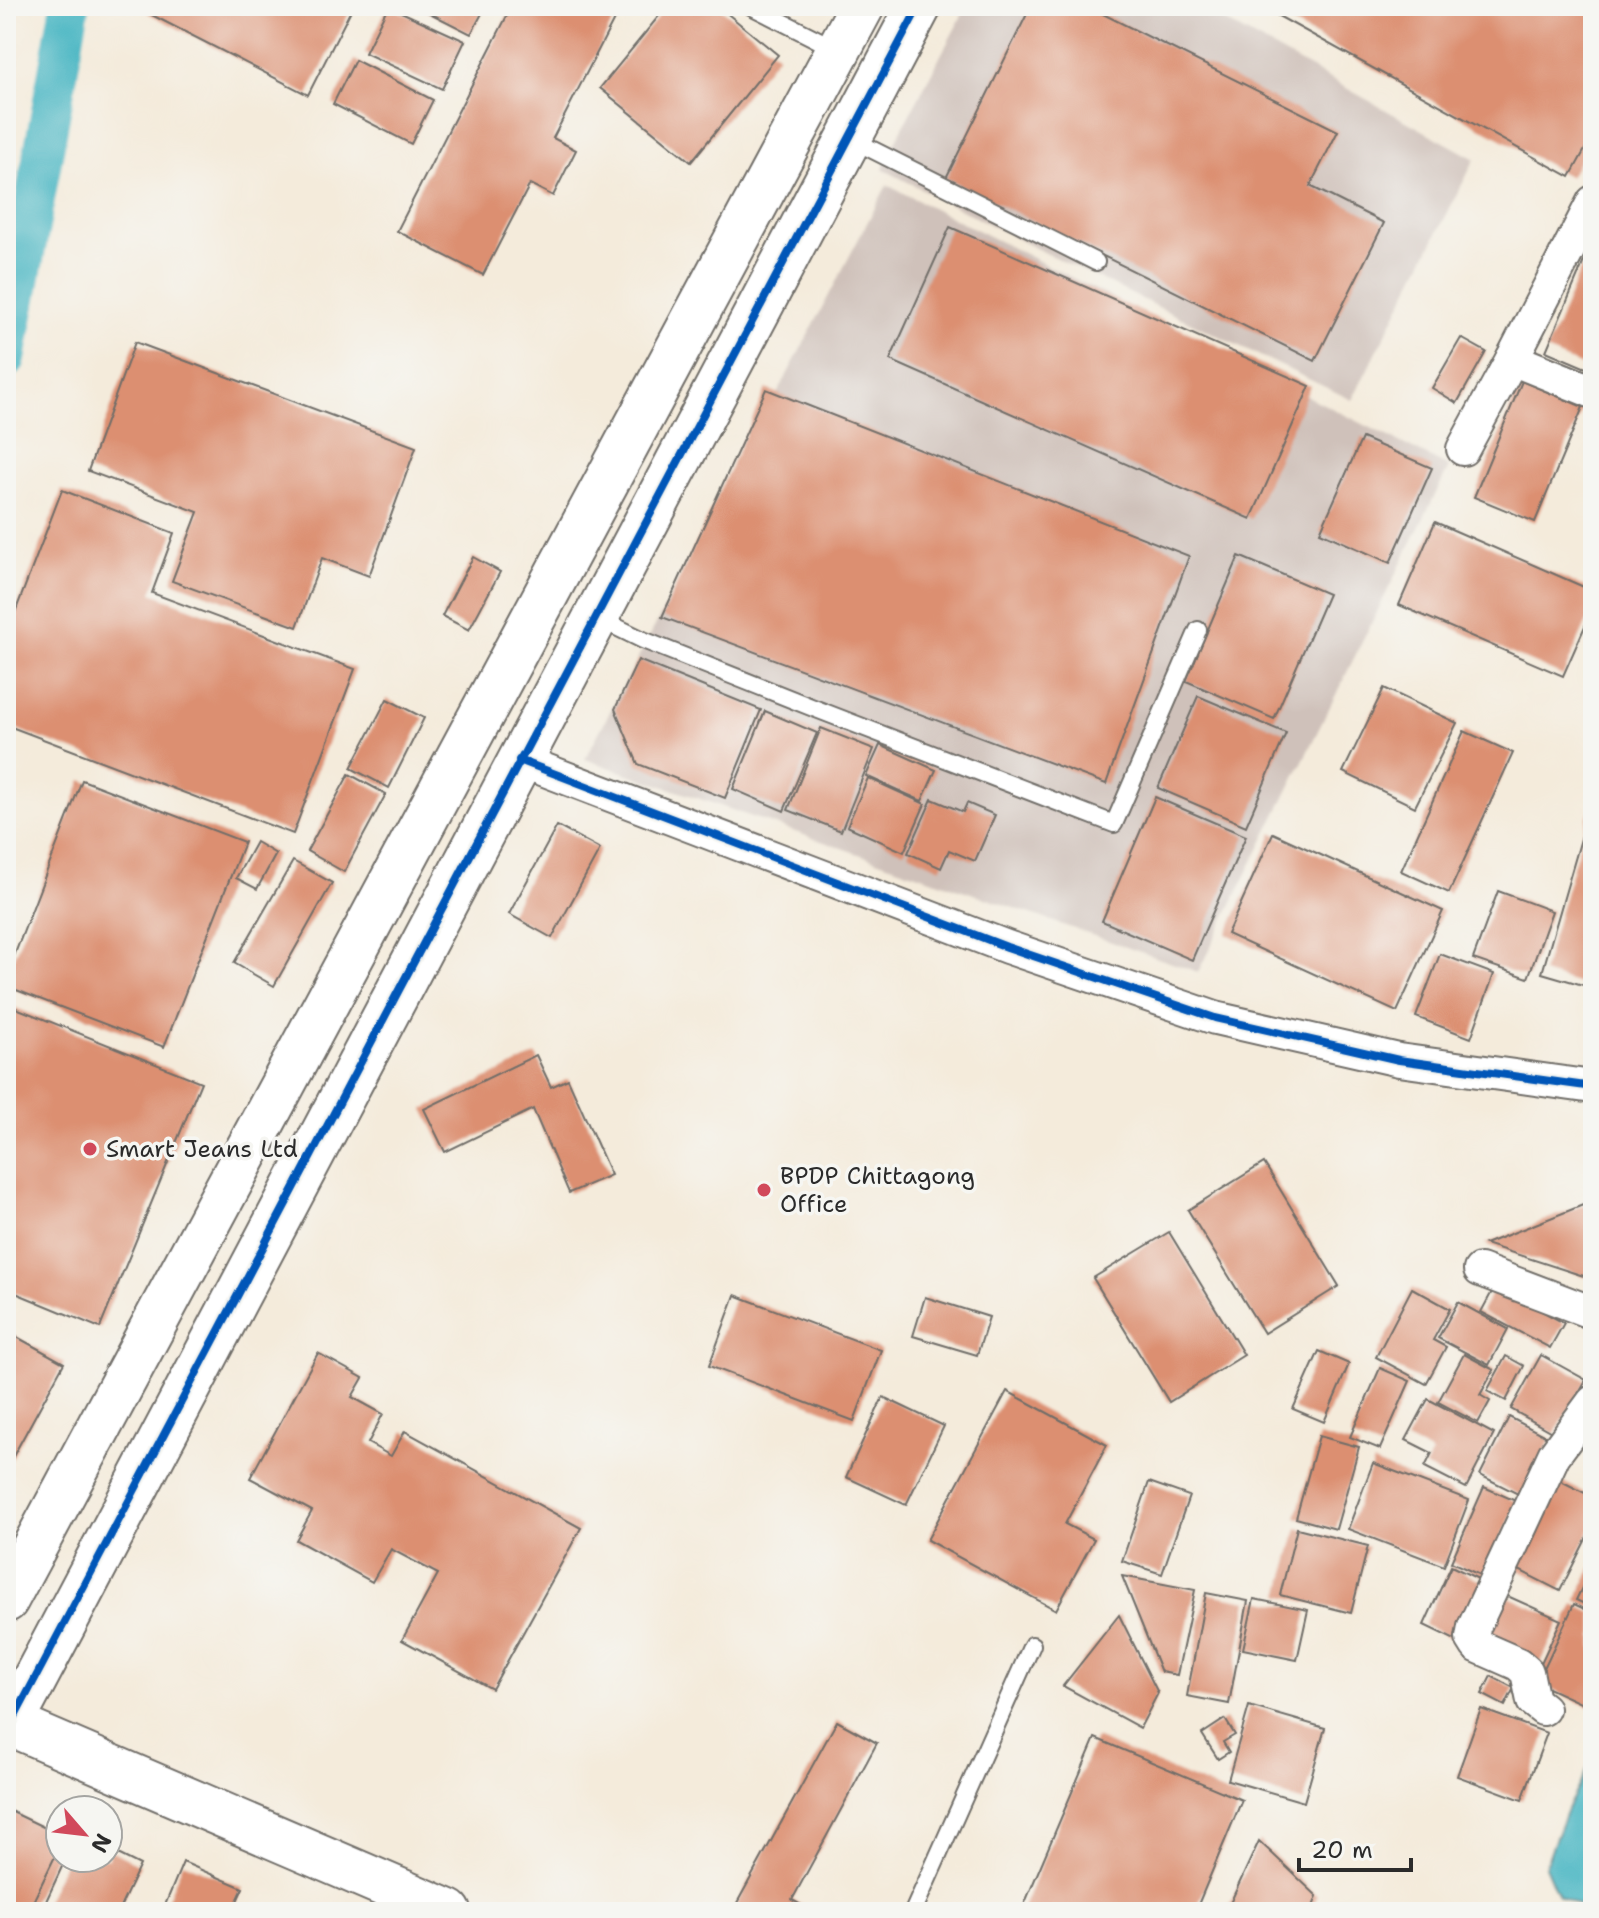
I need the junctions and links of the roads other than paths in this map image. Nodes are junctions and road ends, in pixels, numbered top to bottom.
1 (751, 6) edge
2 (862, 6) edge
3 (919, 6) edge
4 (838, 50) junction
5 (850, 138) junction
6 (1593, 202) edge
7 (1096, 262) dead end
8 (1512, 359) junction
9 (1593, 392) edge
10 (1463, 449) dead end
11 (595, 617) junction
12 (1198, 630) dead end
13 (519, 760) junction
14 (1593, 1087) edge
15 (1480, 1270) dead end
16 (1593, 1313) edge
17 (1593, 1402) edge
18 (6, 1600) edge
19 (1032, 1645) dead end
20 (1543, 1709) dead end
21 (8, 1725) edge
22 (449, 1912) edge
23 (913, 1912) edge

1 - 4 lane
2 - 4 street
3 - 5 street
4 - 18 street
5 - 7 lane
5 - 11 street
6 - 8 street
8 - 9 street
8 - 10 street
11 - 12 lane
11 - 13 street
13 - 14 street
13 - 21 street
15 - 16 street
17 - 20 street
19 - 23 lane
21 - 22 street

